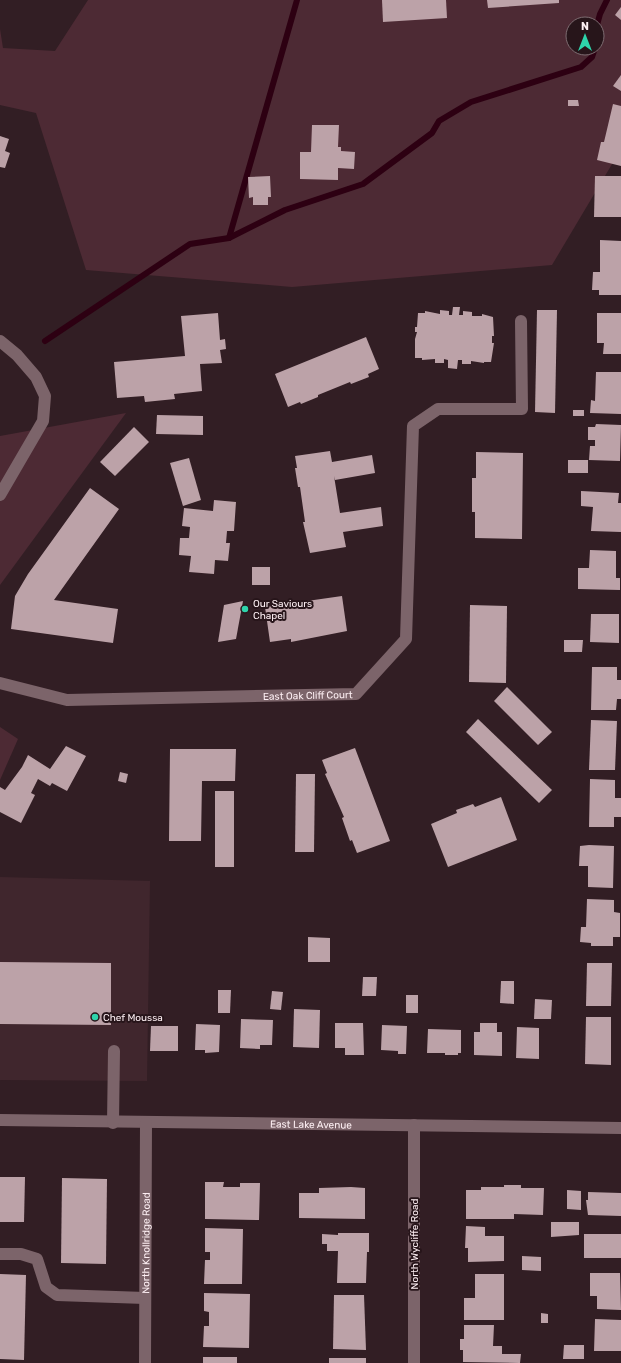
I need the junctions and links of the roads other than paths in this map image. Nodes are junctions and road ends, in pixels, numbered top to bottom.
1 (521, 321) dead end
2 (0, 341) edge
3 (0, 495) edge
4 (0, 684) edge
5 (114, 1051) dead end
6 (0, 1120) edge
7 (113, 1123) junction
8 (146, 1123) junction
9 (414, 1125) junction
10 (621, 1128) edge
11 (0, 1254) edge
12 (145, 1298) junction
13 (145, 1363) edge
14 (414, 1363) edge

1 - 4 street, East Oak Cliff Court
2 - 3 street
5 - 7 street
6 - 7 street, East Lake Avenue
7 - 8 street, East Lake Avenue
8 - 9 street, East Lake Avenue
8 - 12 street, North Knollridge Road
9 - 10 street, East Lake Avenue
9 - 14 street, North Wycliffe Road
11 - 12 street
12 - 13 street, North Knollridge Road

